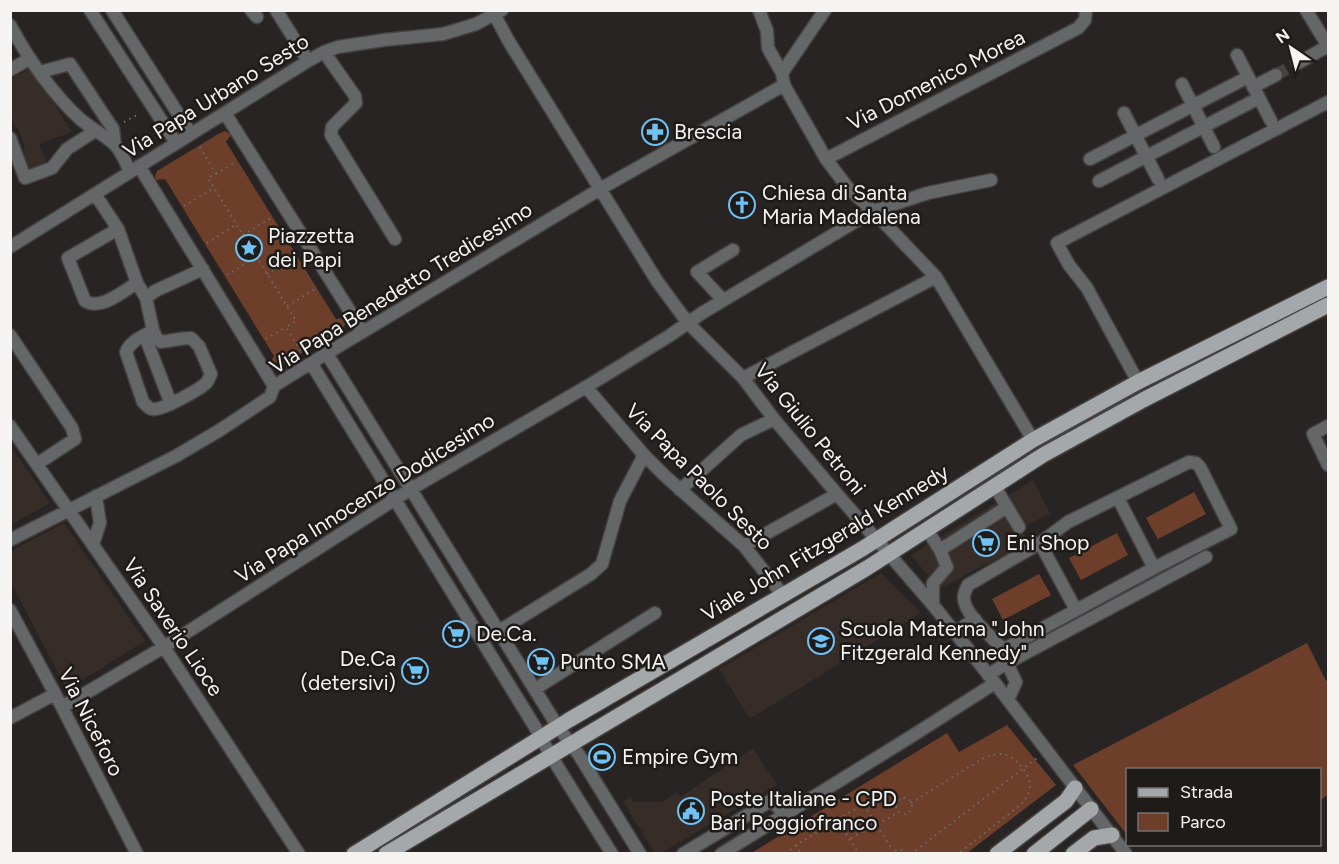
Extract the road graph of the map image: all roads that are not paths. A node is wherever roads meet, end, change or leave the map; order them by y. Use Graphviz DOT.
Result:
graph roads {
  1 [pos="90,10"];
  2 [pos="112,10"];
  3 [pos="276,10"];
  4 [pos="759,10"];
  5 [pos="825,10"];
  6 [pos="1086,10"];
  7 [pos="1306,10"];
  8 [pos="496,12"];
  9 [pos="10,25"];
  10 [pos="1327,40"];
  11 [pos="324,52"];
  12 [pos="1237,55"];
  13 [pos="29,59"];
  14 [pos="308,61"];
  15 [pos="1298,63"];
  16 [pos="10,70"];
  17 [pos="40,72"];
  18 [pos="1276,75"];
  19 [pos="783,79"];
  20 [pos="1182,84"];
  21 [pos="1253,87"];
  22 [pos="1329,102"];
  23 [pos="1193,105"];
  24 [pos="225,113"];
  25 [pos="1124,113"];
  26 [pos="1271,121"];
  27 [pos="1204,127"];
  28 [pos="95,131"];
  29 [pos="191,134"];
  30 [pos="1135,135"];
  31 [pos="10,138"];
  32 [pos="176,143"];
  33 [pos="115,145"];
  34 [pos="1214,147"];
  35 [pos="1146,156"];
  36 [pos="826,159"];
  37 [pos="1090,159"];
  38 [pos="135,169"];
  39 [pos="1158,179"];
  40 [pos="991,180"];
  41 [pos="1099,181"];
  42 [pos="600,189"];
  43 [pos="95,194"];
  44 [pos="873,211"];
  45 [pos="118,230"];
  46 [pos="395,239"];
  47 [pos="10,247"];
  48 [pos="733,250"];
  49 [pos="203,269"];
  50 [pos="936,277"];
  51 [pos="137,282"];
  52 [pos="1329,287"];
  53 [pos="146,298"];
  54 [pos="723,300"];
  55 [pos="1329,305"];
  56 [pos="688,323"];
  57 [pos="363,332"];
  58 [pos="149,333"];
  59 [pos="10,335"];
  60 [pos="327,354"];
  61 [pos="311,363"];
  62 [pos="743,378"];
  63 [pos="1138,382"];
  64 [pos="274,386"];
  65 [pos="586,387"];
  66 [pos="171,404"];
  67 [pos="774,419"];
  68 [pos="10,426"];
  69 [pos="1329,426"];
  70 [pos="1033,440"];
  71 [pos="644,454"];
  72 [pos="37,464"];
  73 [pos="1329,465"];
  74 [pos="994,485"];
  75 [pos="411,489"];
  76 [pos="680,490"];
  77 [pos="837,494"];
  78 [pos="96,496"];
  79 [pos="1118,498"];
  80 [pos="396,499"];
  81 [pos="1007,507"];
  82 [pos="69,509"];
  83 [pos="1019,527"];
  84 [pos="927,530"];
  85 [pos="10,540"];
  86 [pos="876,540"];
  87 [pos="1040,543"];
  88 [pos="93,544"];
  89 [pos="744,546"];
  90 [pos="940,550"];
  91 [pos="890,554"];
  92 [pos="1206,557"];
  93 [pos="1154,568"];
  94 [pos="783,595"];
  95 [pos="933,605"];
  96 [pos="10,610"];
  97 [pos="1076,610"];
  98 [pos="655,613"];
  99 [pos="975,619"];
  100 [pos="499,631"];
  101 [pos="955,632"];
  102 [pos="164,647"];
  103 [pos="1008,647"];
  104 [pos="1008,663"];
  105 [pos="992,679"];
  106 [pos="535,689"];
  107 [pos="55,693"];
  108 [pos="1008,700"];
  109 [pos="62,707"];
  110 [pos="10,718"];
  111 [pos="558,727"];
  112 [pos="541,737"];
  113 [pos="571,744"];
  114 [pos="551,756"];
  115 [pos="1075,788"];
  116 [pos="1091,809"];
  117 [pos="784,815"];
  118 [pos="1112,835"];
  119 [pos="137,854"];
  120 [pos="299,854"];
  121 [pos="354,854"];
  122 [pos="386,854"];
  123 [pos="612,854"];
  124 [pos="640,854"];
  125 [pos="682,854"];
  126 [pos="721,854"];
  127 [pos="997,854"];
  128 [pos="1034,854"];
  129 [pos="1073,854"];
  130 [pos="1126,854"];
  1 -- 32 [label="street"];
  2 -- 29 [label="street"];
  3 -- 14 [label="street"];
  4 -- 19 [label="street"];
  5 -- 19 [label="street"];
  6 -- 36 [label="street, Via Domenico Morea"];
  7 -- 10 [label="street"];
  8 -- 11 [label="street, Via Papa Urbano Sesto"];
  8 -- 42 [label="street, Via Giulio Petroni"];
  9 -- 13 [label="street"];
  10 -- 15 [label="street"];
  11 -- 14 [label="street, Via Papa Urbano Sesto"];
  11 -- 46 [label="street"];
  12 -- 21 [label="street"];
  13 -- 16 [label="street"];
  13 -- 17 [label="street"];
  14 -- 24 [label="street, Via Papa Urbano Sesto"];
  17 -- 28 [label="street"];
  17 -- 33 [label="street"];
  18 -- 21 [label="street"];
  19 -- 36 [label="street"];
  19 -- 42 [label="street, Via Papa Benedetto Tredicesimo"];
  20 -- 23 [label="street"];
  21 -- 23 [label="street"];
  21 -- 26 [label="street"];
  21 -- 27 [label="street"];
  22 -- 63 [label="street"];
  23 -- 27 [label="street"];
  23 -- 30 [label="street"];
  24 -- 29 [label="street, Via Papa Urbano Sesto"];
  24 -- 57 [label="street"];
  25 -- 30 [label="street"];
  27 -- 34 [label="street"];
  27 -- 35 [label="street"];
  28 -- 31 [label="street"];
  28 -- 33 [label="street"];
  29 -- 32 [label="street, Via Papa Urbano Sesto"];
  30 -- 35 [label="street"];
  30 -- 37 [label="street"];
  32 -- 38 [label="street, Via Papa Urbano Sesto"];
  33 -- 38 [label="street"];
  35 -- 39 [label="street"];
  35 -- 41 [label="street"];
  36 -- 44 [label="street"];
  38 -- 43 [label="street, Via Papa Urbano Sesto"];
  38 -- 49 [label="street"];
  40 -- 44 [label="street, Via Papa Innocenzo Dodicesimo"];
  42 -- 56 [label="street, Via Giulio Petroni"];
  42 -- 57 [label="street, Via Papa Benedetto Tredicesimo"];
  43 -- 45 [label="street"];
  43 -- 47 [label="street, Via Papa Urbano Sesto"];
  44 -- 50 [label="street"];
  44 -- 54 [label="street, Via Papa Innocenzo Dodicesimo"];
  45 -- 51 [label="street"];
  45 -- 51 [label="street"];
  48 -- 54 [label="street"];
  49 -- 53 [label="street"];
  49 -- 64 [label="street"];
  50 -- 62 [label="street"];
  50 -- 70 [label="street"];
  51 -- 53 [label="street"];
  52 -- 63 [label="main road, Viale John Fitzgerald Kennedy"];
  53 -- 58 [label="street"];
  54 -- 56 [label="street, Via Papa Innocenzo Dodicesimo"];
  55 -- 74 [label="main road, Viale John Fitzgerald Kennedy"];
  56 -- 62 [label="street, Via Giulio Petroni"];
  56 -- 65 [label="street, Via Papa Innocenzo Dodicesimo"];
  57 -- 60 [label="street, Via Papa Benedetto Tredicesimo"];
  58 -- 66 [label="street"];
  58 -- 66 [label="street"];
  58 -- 66 [label="street"];
  59 -- 72 [label="street"];
  60 -- 61 [label="street, Via Papa Benedetto Tredicesimo"];
  60 -- 75 [label="street"];
  61 -- 64 [label="street, Via Papa Benedetto Tredicesimo"];
  61 -- 80 [label="street"];
  62 -- 67 [label="street, Via Giulio Petroni"];
  63 -- 70 [label="main road, Viale John Fitzgerald Kennedy"];
  64 -- 78 [label="street, Via Papa Benedetto Tredicesimo"];
  65 -- 71 [label="street, Via Papa Paolo Sesto"];
  65 -- 75 [label="street, Via Papa Innocenzo Dodicesimo"];
  67 -- 76 [label="street"];
  67 -- 77 [label="street, Via Giulio Petroni"];
  68 -- 72 [label="street, Via Saverio Lioce"];
  69 -- 73 [label="street"];
  70 -- 86 [label="main road, Viale John Fitzgerald Kennedy"];
  71 -- 76 [label="street, Via Papa Paolo Sesto"];
  71 -- 100 [label="street"];
  72 -- 82 [label="street, Via Saverio Lioce"];
  74 -- 81 [label="street"];
  74 -- 84 [label="main road, Viale John Fitzgerald Kennedy"];
  75 -- 80 [label="street, Via Papa Innocenzo Dodicesimo"];
  75 -- 100 [label="street"];
  76 -- 89 [label="street, Via Papa Paolo Sesto"];
  77 -- 86 [label="street, Via Giulio Petroni"];
  77 -- 89 [label="street"];
  78 -- 82 [label="street, Via Papa Benedetto Tredicesimo"];
  78 -- 88 [label="street"];
  79 -- 87 [label="street"];
  79 -- 93 [label="street"];
  79 -- 93 [label="street"];
  80 -- 102 [label="street, Via Papa Innocenzo Dodicesimo"];
  80 -- 112 [label="street"];
  81 -- 83 [label="street"];
  81 -- 90 [label="street"];
  82 -- 85 [label="street"];
  82 -- 88 [label="street, Via Saverio Lioce"];
  84 -- 90 [label="street"];
  84 -- 91 [label="main road, Viale John Fitzgerald Kennedy"];
  86 -- 91 [label="street, Via Giulio Petroni"];
  86 -- 94 [label="main road, Viale John Fitzgerald Kennedy"];
  87 -- 97 [label="street"];
  87 -- 99 [label="street"];
  88 -- 102 [label="street, Via Saverio Lioce"];
  89 -- 94 [label="street, Via Papa Paolo Sesto"];
  90 -- 95 [label="street"];
  91 -- 95 [label="street, Via Giulio Petroni"];
  91 -- 113 [label="main road, Viale John Fitzgerald Kennedy"];
  92 -- 104 [label="street"];
  93 -- 97 [label="street"];
  94 -- 111 [label="main road, Viale John Fitzgerald Kennedy"];
  95 -- 101 [label="street, Via Giulio Petroni"];
  96 -- 107 [label="street, Via Niceforo"];
  97 -- 103 [label="street"];
  98 -- 106 [label="street"];
  99 -- 101 [label="street"];
  99 -- 103 [label="street"];
  100 -- 106 [label="street"];
  101 -- 105 [label="street, Via Giulio Petroni"];
  102 -- 109 [label="street, Via Papa Innocenzo Dodicesimo"];
  102 -- 120 [label="street, Via Saverio Lioce"];
  103 -- 104 [label="street"];
  104 -- 105 [label="street"];
  104 -- 108 [label="street"];
  105 -- 108 [label="street, Via Giulio Petroni"];
  105 -- 117 [label="street"];
  106 -- 111 [label="street"];
  107 -- 109 [label="street, Via Niceforo"];
  107 -- 110 [label="street"];
  108 -- 115 [label="street, Via Giulio Petroni"];
  109 -- 119 [label="street, Via Niceforo"];
  111 -- 112 [label="main road, Viale John Fitzgerald Kennedy"];
  111 -- 113 [label="street"];
  112 -- 114 [label="street"];
  112 -- 121 [label="main road, Viale John Fitzgerald Kennedy"];
  113 -- 114 [label="main road, Viale John Fitzgerald Kennedy"];
  113 -- 124 [label="street"];
  114 -- 122 [label="main road, Viale John Fitzgerald Kennedy"];
  114 -- 123 [label="street"];
  115 -- 116 [label="street, Via Giulio Petroni"];
  115 -- 127 [label="main road"];
  116 -- 118 [label="street, Via Giulio Petroni"];
  116 -- 128 [label="main road"];
  117 -- 125 [label="street"];
  117 -- 126 [label="street"];
  118 -- 129 [label="main road"];
  118 -- 130 [label="street, Via Giulio Petroni"];
}
